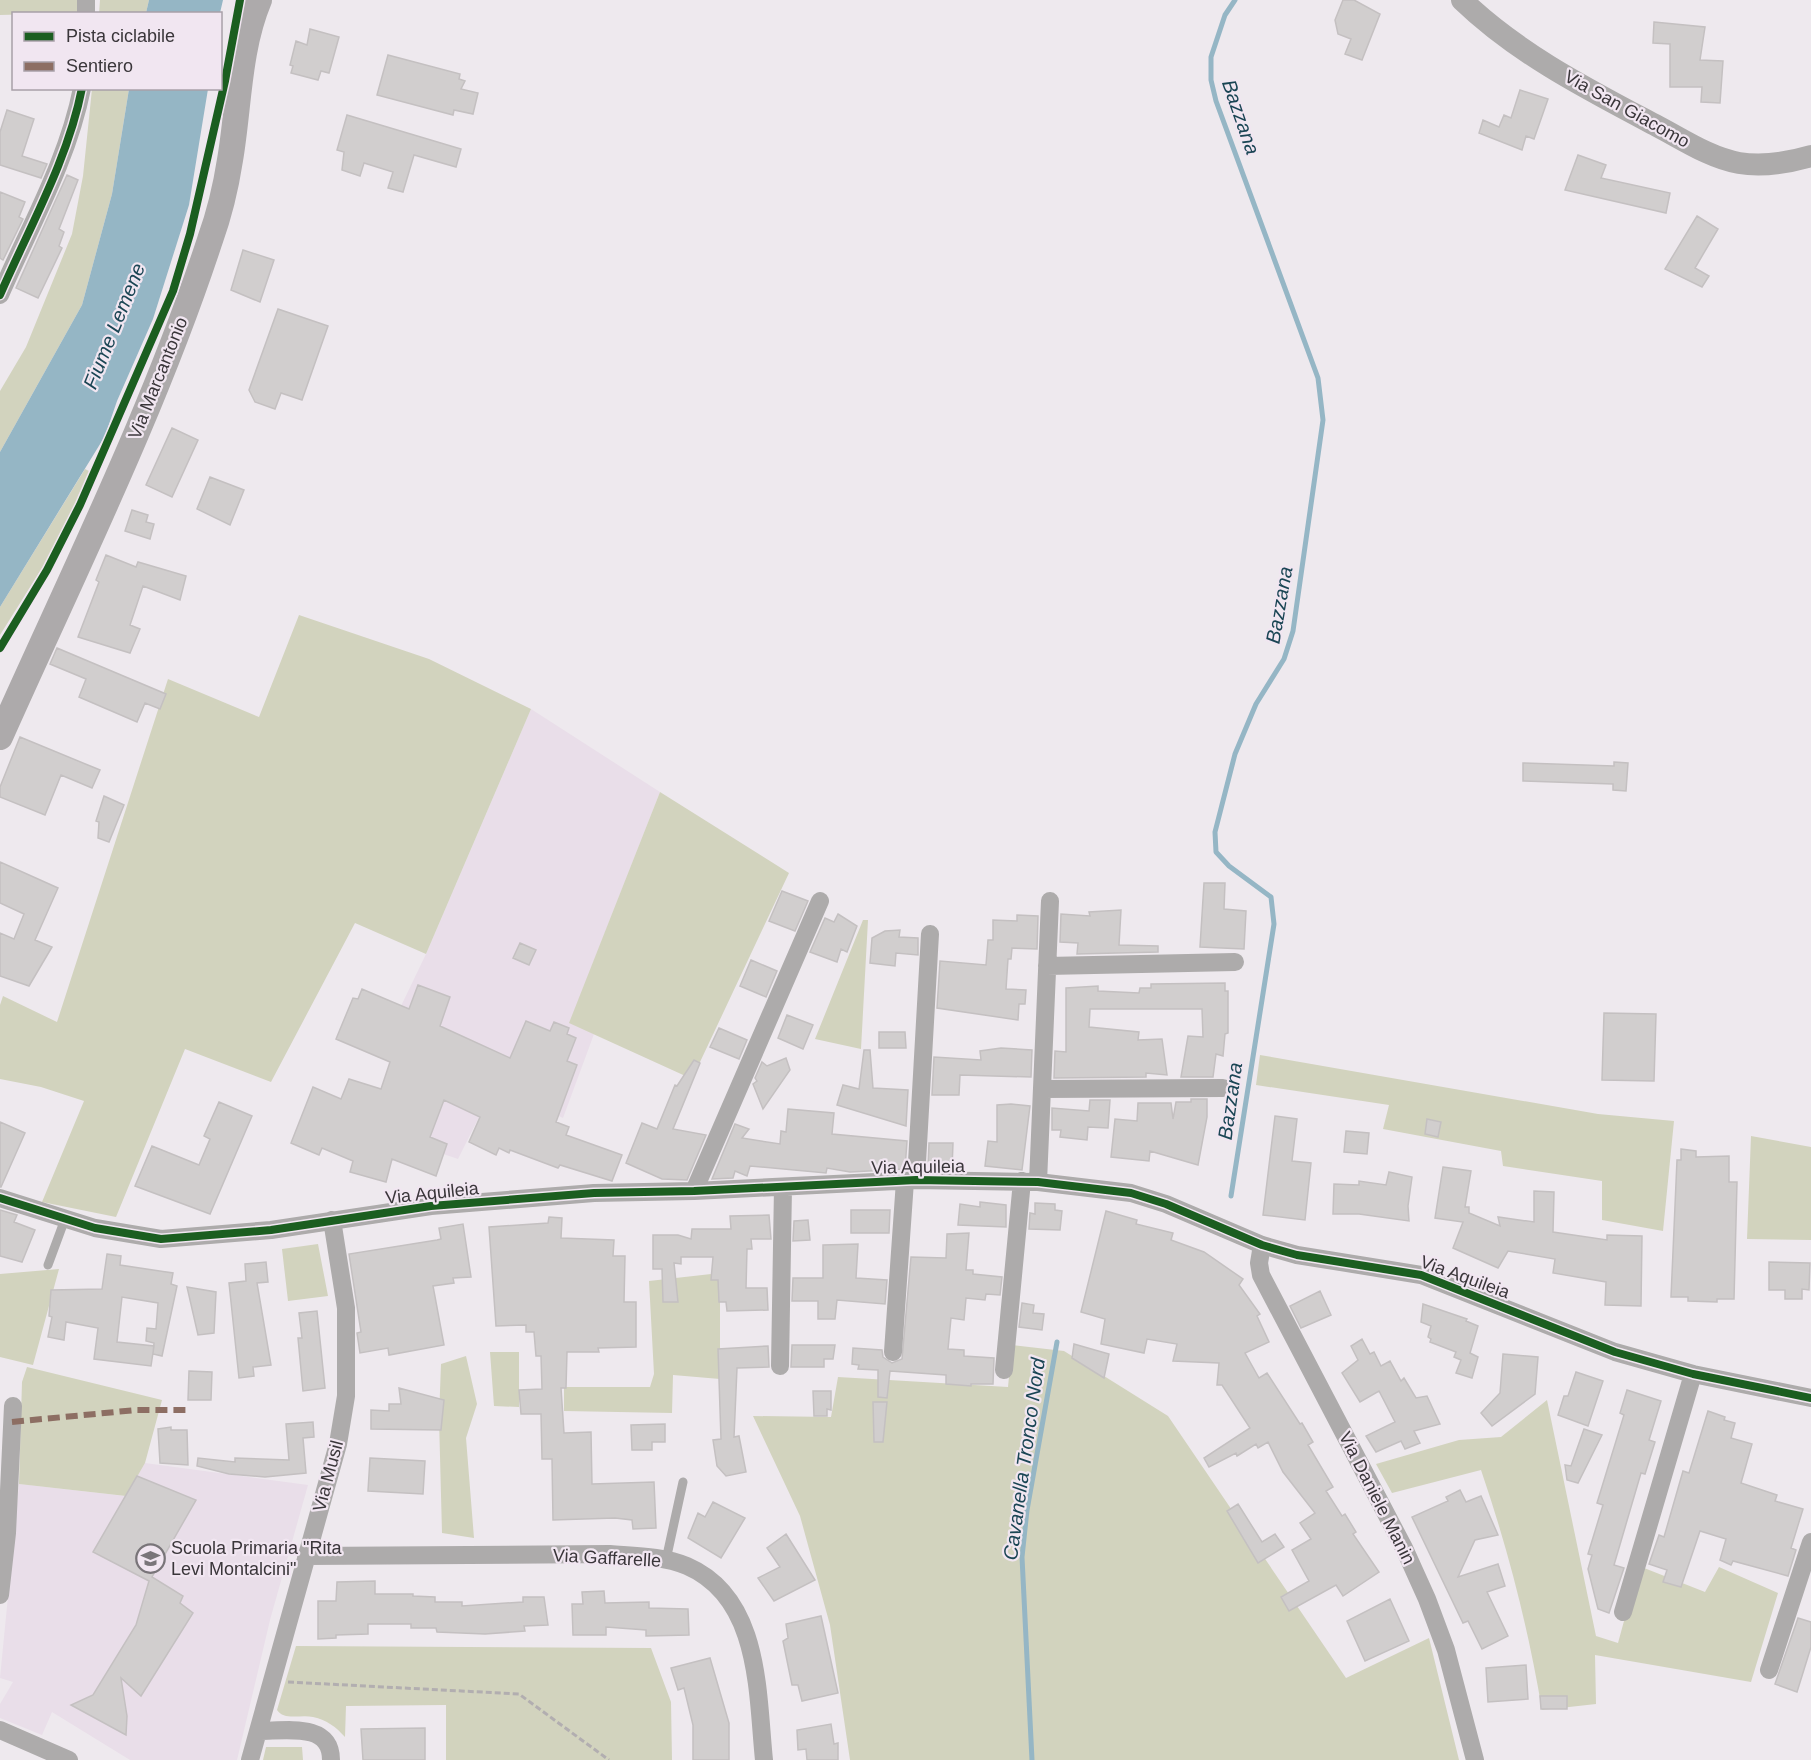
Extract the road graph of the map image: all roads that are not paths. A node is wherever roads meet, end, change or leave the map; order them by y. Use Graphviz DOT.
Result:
graph roads {
  1 [pos="259,0"];
  2 [pos="1462,0"];
  3 [pos="82,90"];
  4 [pos="1811,156"];
  5 [pos="0,295"];
  6 [pos="0,737"];
  7 [pos="820,901"];
  8 [pos="1050,901"];
  9 [pos="930,934"];
  10 [pos="1235,962"];
  11 [pos="1047,966"];
  12 [pos="1223,1088"];
  13 [pos="1042,1089"];
  14 [pos="910,1181"];
  15 [pos="1030,1182"];
  16 [pos="783,1187"];
  17 [pos="694,1191"];
  18 [pos="0,1198"];
  19 [pos="65,1218"];
  20 [pos="332,1220"];
  21 [pos="1262,1245"];
  22 [pos="48,1265"];
  23 [pos="893,1352"];
  24 [pos="780,1366"];
  25 [pos="1004,1370"];
  26 [pos="1693,1374"];
  27 [pos="1811,1398"];
  28 [pos="14,1406"];
  29 [pos="683,1482"];
  30 [pos="1811,1542"];
  31 [pos="306,1556"];
  32 [pos="666,1560"];
  33 [pos="0,1595"];
  34 [pos="1623,1612"];
  35 [pos="1769,1670"];
  36 [pos="0,1730"];
  37 [pos="259,1731"];
  38 [pos="69,1760"];
  39 [pos="250,1760"];
  40 [pos="331,1760"];
  41 [pos="764,1760"];
  42 [pos="1475,1760"];
  1 -- 6 [label="main road, Via Marcantonio"];
  2 -- 4 [label="street, Via San Giacomo"];
  3 -- 5 [label="street"];
  7 -- 17 [label="street"];
  8 -- 11 [label="street"];
  9 -- 14 [label="street"];
  10 -- 11 [label="street"];
  11 -- 13 [label="street"];
  12 -- 13 [label="street"];
  13 -- 15 [label="street"];
  14 -- 15 [label="street, Via Aquileia"];
  14 -- 16 [label="street, Via Aquileia"];
  14 -- 23 [label="street"];
  15 -- 21 [label="street, Via Aquileia"];
  15 -- 25 [label="street"];
  16 -- 17 [label="street, Via Aquileia"];
  16 -- 24 [label="street"];
  17 -- 20 [label="street, Via Aquileia"];
  18 -- 19 [label="street, Via Aquileia"];
  19 -- 20 [label="street, Via Aquileia"];
  19 -- 22 [label="lane"];
  20 -- 31 [label="street, Via Musil"];
  21 -- 26 [label="street, Via Aquileia"];
  21 -- 42 [label="street, Via Daniele Manin"];
  26 -- 27 [label="street, Via Aquileia"];
  26 -- 34 [label="street"];
  28 -- 33 [label="street"];
  29 -- 32 [label="lane"];
  30 -- 35 [label="street"];
  31 -- 32 [label="street, Via Gaffarelle"];
  31 -- 37 [label="street, Via Musil"];
  32 -- 41 [label="street, Via Gaffarelle"];
  36 -- 38 [label="street"];
  37 -- 39 [label="street, Via Musil"];
  37 -- 40 [label="street"];
}
